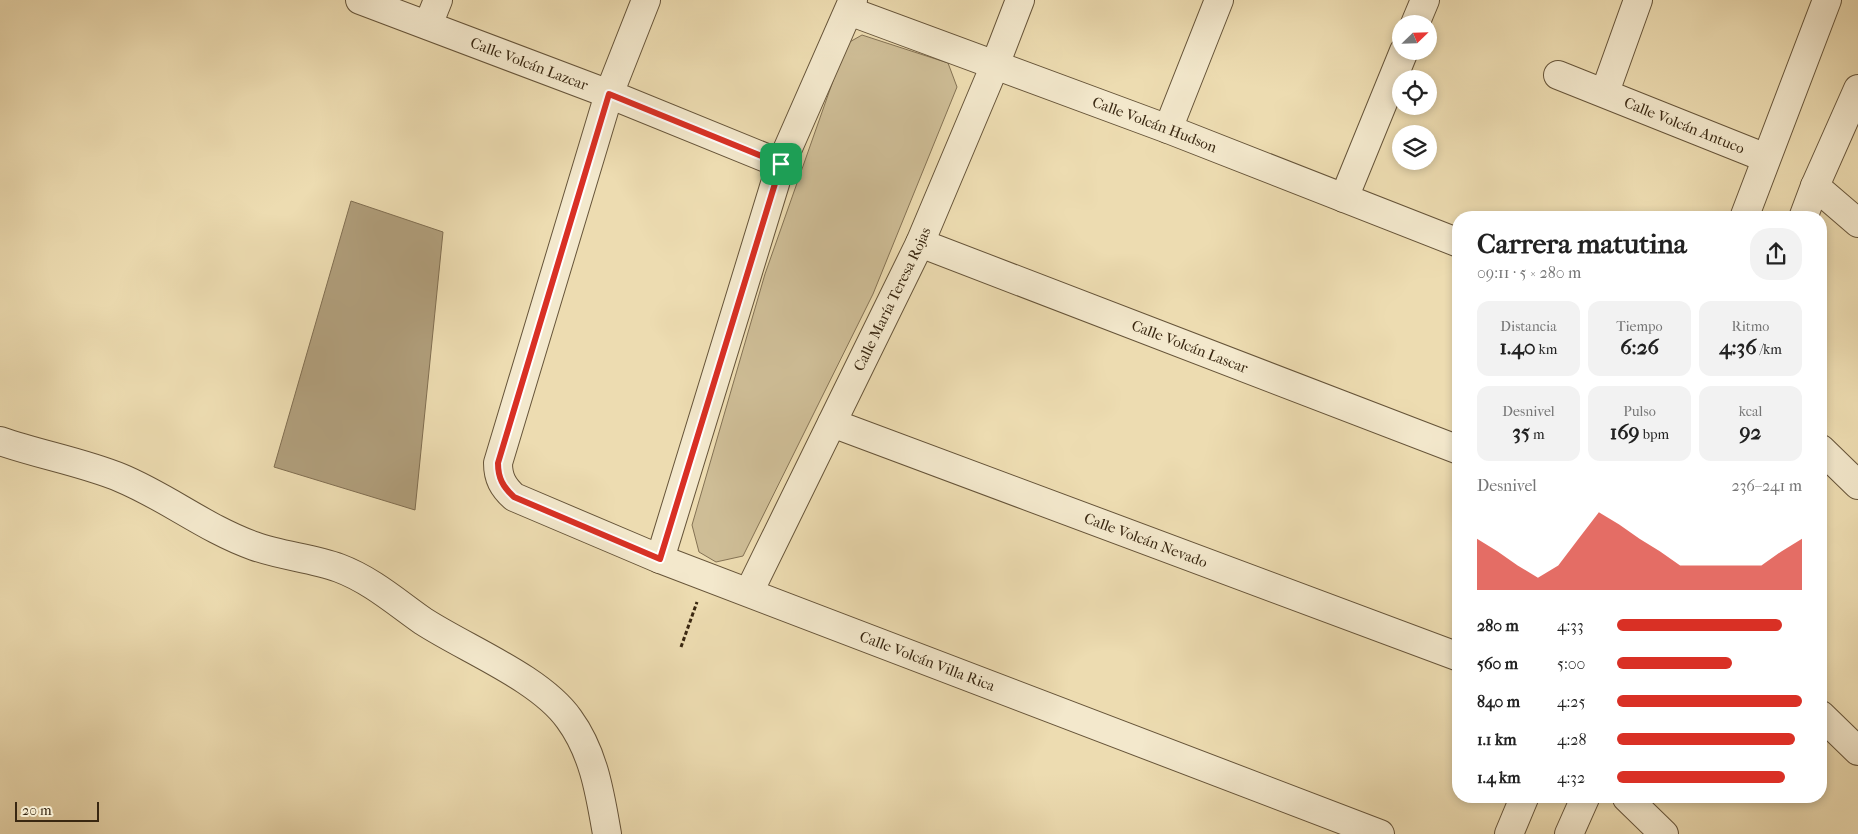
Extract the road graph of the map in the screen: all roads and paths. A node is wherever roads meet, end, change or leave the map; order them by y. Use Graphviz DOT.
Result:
graph roads {
  1 [pos="360,0"];
  2 [pos="438,0"];
  3 [pos="646,0"];
  4 [pos="1020,0"];
  5 [pos="1219,0"];
  6 [pos="1425,0"];
  7 [pos="1638,0"];
  8 [pos="1828,0"];
  9 [pos="851,5"];
  10 [pos="1419,15"];
  11 [pos="428,26"];
  12 [pos="1400,60"];
  13 [pos="995,65"];
  14 [pos="1558,75"];
  15 [pos="1858,89"];
  16 [pos="1605,92"];
  17 [pos="609,94"];
  18 [pos="1168,129"];
  19 [pos="1766,158"];
  20 [pos="781,164"];
  21 [pos="1815,186"];
  22 [pos="1344,198"];
  23 [pos="1747,211"];
  24 [pos="1806,211"];
  25 [pos="1858,223"];
  26 [pos="1452,240"];
  27 [pos="920,243"];
  28 [pos="832,423"];
  29 [pos="0,441"];
  30 [pos="1452,447"];
  31 [pos="1827,455"];
  32 [pos="1858,485"];
  33 [pos="660,559"];
  34 [pos="707,576"];
  35 [pos="749,592"];
  36 [pos="680,647"];
  37 [pos="1452,655"];
  38 [pos="1827,721"];
  39 [pos="1858,751"];
  40 [pos="1522,803"];
  41 [pos="1583,803"];
  42 [pos="1632,803"];
  43 [pos="607,834"];
  44 [pos="1380,834"];
  45 [pos="1509,834"];
  46 [pos="1569,834"];
  47 [pos="1664,834"];
  1 -- 11 [label="street, Calle Volcán Lazcar"];
  2 -- 11 [label="street"];
  3 -- 17 [label="street"];
  4 -- 13 [label="street, Calle María Teresa Rojas"];
  5 -- 18 [label="street"];
  6 -- 10 [label="street"];
  7 -- 16 [label="street"];
  8 -- 19 [label="street"];
  9 -- 13 [label="street, Calle Volcán Hudson"];
  9 -- 20 [label="street"];
  11 -- 17 [label="street, Calle Volcán Lazcar"];
  12 -- 22 [label="street"];
  13 -- 18 [label="street, Calle Volcán Hudson"];
  13 -- 27 [label="street, Calle María Teresa Rojas"];
  14 -- 16 [label="street, Calle Volcán Antuco"];
  15 -- 21 [label="street"];
  16 -- 19 [label="street, Calle Volcán Antuco"];
  17 -- 20 [label="street, Calle Volcán Lazcar"];
  17 -- 33 [label="street, Calle Volcán Villa Rica"];
  18 -- 22 [label="street, Calle Volcán Hudson"];
  19 -- 23 [label="street"];
  20 -- 33 [label="street"];
  21 -- 24 [label="street"];
  21 -- 25 [label="street"];
  22 -- 26 [label="street, Calle Volcán Hudson"];
  27 -- 28 [label="street, Calle María Teresa Rojas"];
  27 -- 30 [label="street, Calle Volcán Lascar"];
  28 -- 35 [label="street, Calle María Teresa Rojas"];
  28 -- 37 [label="street, Calle Volcán Nevado"];
  29 -- 43 [label="street"];
  31 -- 32 [label="street"];
  33 -- 34 [label="street, Calle Volcán Villa Rica"];
  34 -- 35 [label="street, Calle Volcán Villa Rica"];
  34 -- 36 [label="path"];
  35 -- 44 [label="street, Calle Volcán Villa Rica"];
  38 -- 39 [label="street"];
  40 -- 45 [label="street"];
  41 -- 46 [label="street"];
  42 -- 47 [label="street"];
}
